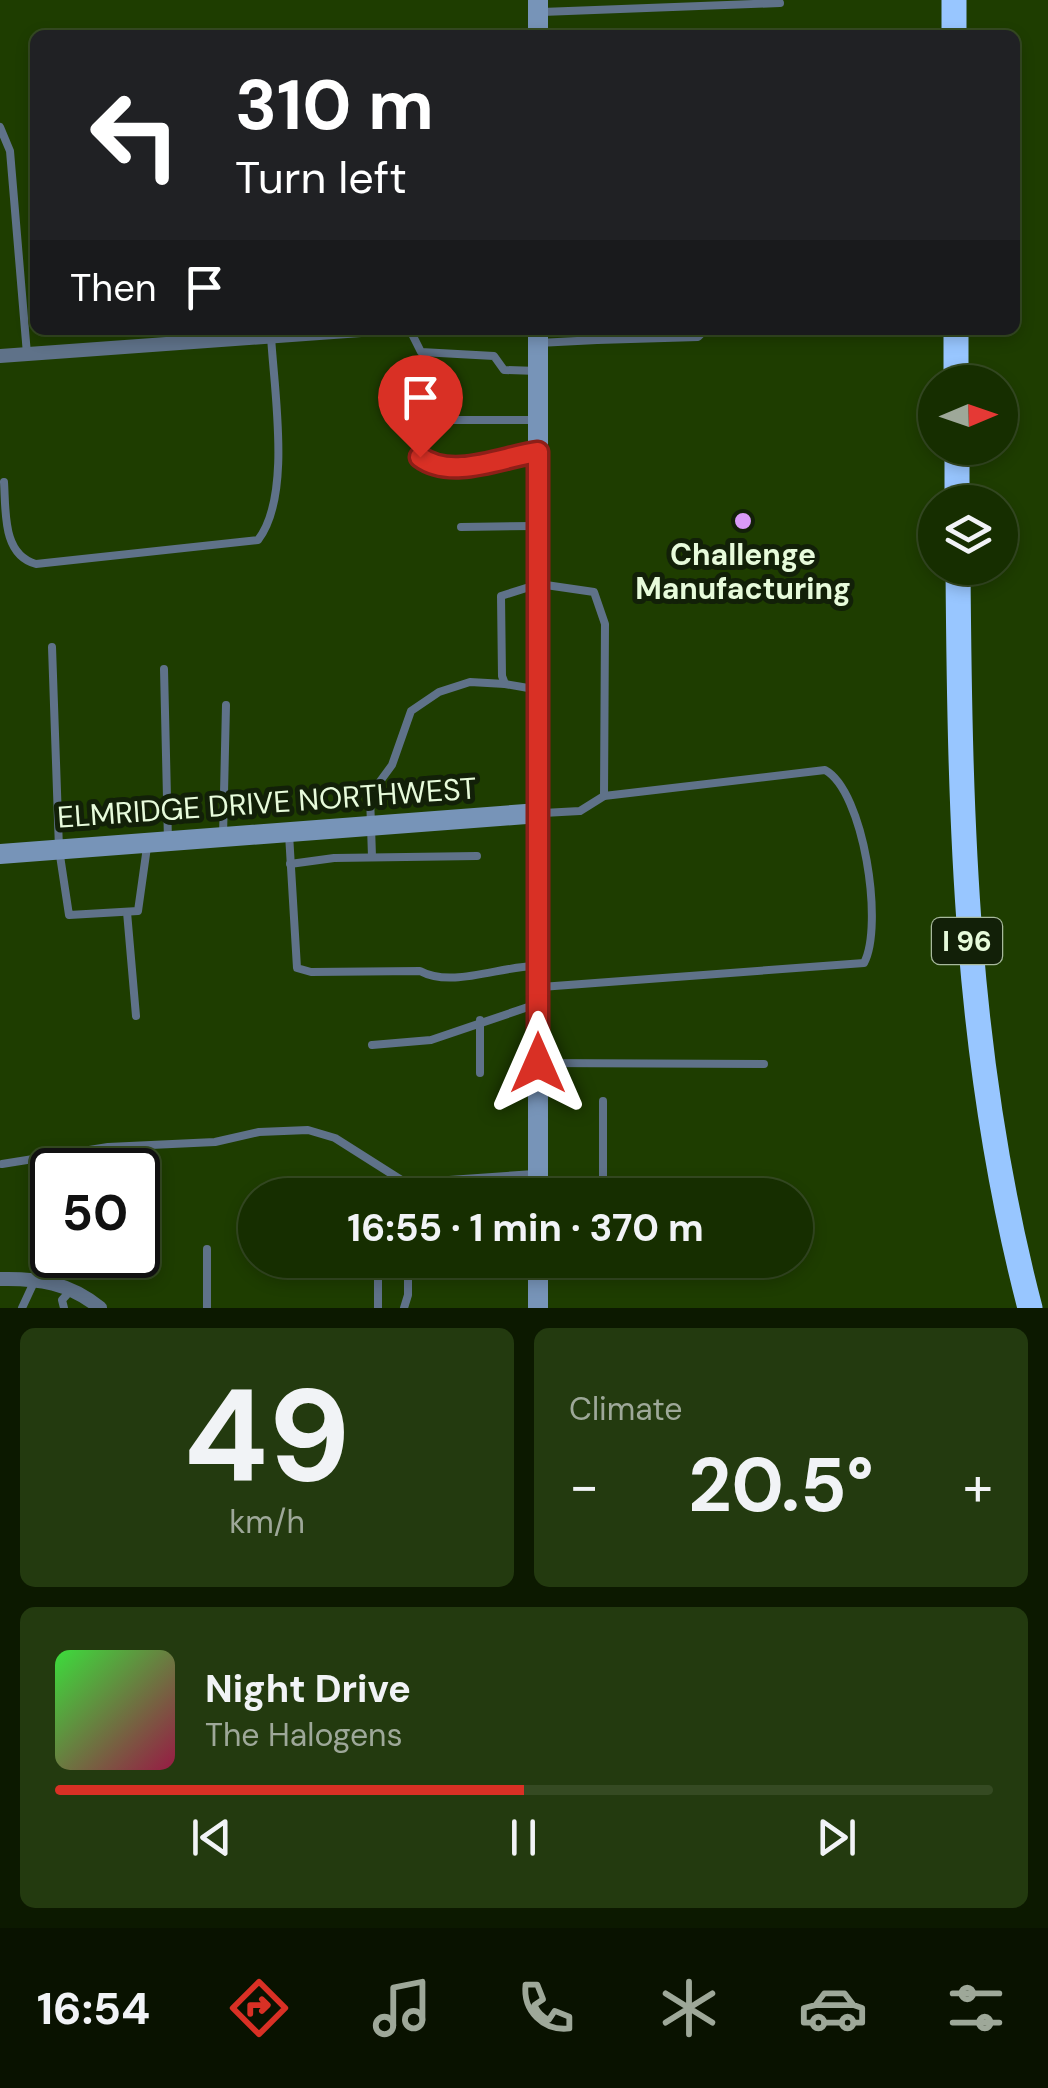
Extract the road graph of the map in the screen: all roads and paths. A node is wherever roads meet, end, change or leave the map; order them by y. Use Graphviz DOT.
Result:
graph roads {
  1 [pos="954,0"];
  2 [pos="780,3"];
  3 [pos="538,6"];
  4 [pos="954,30"];
  5 [pos="0,127"];
  6 [pos="30,274"];
  7 [pos="20,275"];
  8 [pos="286,335"];
  9 [pos="412,335"];
  10 [pos="597,335"];
  11 [pos="700,335"];
  12 [pos="956,335"];
  13 [pos="271,336"];
  14 [pos="538,336"];
  15 [pos="26,354"];
  16 [pos="0,356"];
  17 [pos="956,365"];
  18 [pos="538,371"];
  19 [pos="538,420"];
  20 [pos="538,452"];
  21 [pos="4,482"];
  22 [pos="538,526"];
  23 [pos="461,527"];
  24 [pos="538,584"];
  25 [pos="958,585"];
  26 [pos="52,647"];
  27 [pos="164,669"];
  28 [pos="505,684"];
  29 [pos="538,690"];
  30 [pos="226,704"];
  31 [pos="604,796"];
  32 [pos="539,813"];
  33 [pos="372,826"];
  34 [pos="289,832"];
  35 [pos="223,837"];
  36 [pos="157,842"];
  37 [pos="59,850"];
  38 [pos="0,854"];
  39 [pos="477,856"];
  40 [pos="372,857"];
  41 [pos="290,864"];
  42 [pos="127,912"];
  43 [pos="538,986"];
  44 [pos="136,1016"];
  45 [pos="480,1020"];
  46 [pos="372,1046"];
  47 [pos="538,1063"];
  48 [pos="764,1064"];
  49 [pos="480,1073"];
  50 [pos="603,1101"];
  51 [pos="2,1164"];
  52 [pos="395,1178"];
  53 [pos="538,1178"];
  54 [pos="603,1178"];
  55 [pos="207,1249"];
  56 [pos="378,1278"];
  57 [pos="408,1278"];
  58 [pos="538,1278"];
  59 [pos="0,1279"];
  60 [pos="35,1280"];
  61 [pos="71,1290"];
  62 [pos="22,1308"];
  63 [pos="64,1308"];
  64 [pos="100,1308"];
  65 [pos="207,1308"];
  66 [pos="378,1308"];
  67 [pos="404,1308"];
  68 [pos="538,1308"];
  69 [pos="1030,1308"];
  1 -- 4 [label="highway"];
  2 -- 3 [label="lane"];
  5 -- 7 [label="lane"];
  6 -- 7 [label="lane"];
  7 -- 15 [label="lane"];
  8 -- 13 [label="street"];
  9 -- 18 [label="lane"];
  10 -- 11 [label="lane"];
  10 -- 14 [label="lane"];
  12 -- 17 [label="highway"];
  13 -- 15 [label="street"];
  13 -- 21 [label="lane"];
  14 -- 18 [label="main road"];
  15 -- 16 [label="street"];
  18 -- 19 [label="main road"];
  19 -- 20 [label="main road"];
  19 -- 20 [label="lane"];
  20 -- 22 [label="main road"];
  22 -- 23 [label="lane"];
  22 -- 24 [label="main road"];
  24 -- 28 [label="lane"];
  24 -- 29 [label="main road"];
  24 -- 31 [label="lane"];
  25 -- 69 [label="highway, I 96"];
  26 -- 37 [label="lane"];
  27 -- 36 [label="lane"];
  28 -- 29 [label="lane"];
  28 -- 33 [label="lane"];
  29 -- 32 [label="main road"];
  30 -- 35 [label="lane"];
  31 -- 32 [label="lane"];
  31 -- 43 [label="lane"];
  32 -- 33 [label="main road, ELMRIDGE DRIVE NORTHWEST"];
  32 -- 43 [label="main road"];
  33 -- 34 [label="main road, ELMRIDGE DRIVE NORTHWEST"];
  33 -- 40 [label="lane"];
  34 -- 35 [label="main road, ELMRIDGE DRIVE NORTHWEST"];
  34 -- 41 [label="lane"];
  35 -- 36 [label="main road, ELMRIDGE DRIVE NORTHWEST"];
  36 -- 37 [label="main road, ELMRIDGE DRIVE NORTHWEST"];
  36 -- 42 [label="lane"];
  37 -- 38 [label="main road, ELMRIDGE DRIVE NORTHWEST"];
  37 -- 42 [label="lane"];
  39 -- 40 [label="lane"];
  40 -- 41 [label="lane"];
  41 -- 43 [label="lane"];
  42 -- 44 [label="lane"];
  43 -- 45 [label="lane"];
  43 -- 47 [label="main road"];
  45 -- 46 [label="lane"];
  45 -- 49 [label="lane"];
  47 -- 48 [label="lane"];
  47 -- 53 [label="main road"];
  50 -- 54 [label="lane"];
  51 -- 52 [label="lane"];
  55 -- 65 [label="lane"];
  56 -- 66 [label="lane"];
  57 -- 67 [label="lane"];
  58 -- 68 [label="main road"];
  59 -- 60 [label="street"];
  60 -- 61 [label="street"];
  60 -- 62 [label="lane"];
  61 -- 63 [label="lane"];
  61 -- 64 [label="street"];
}
